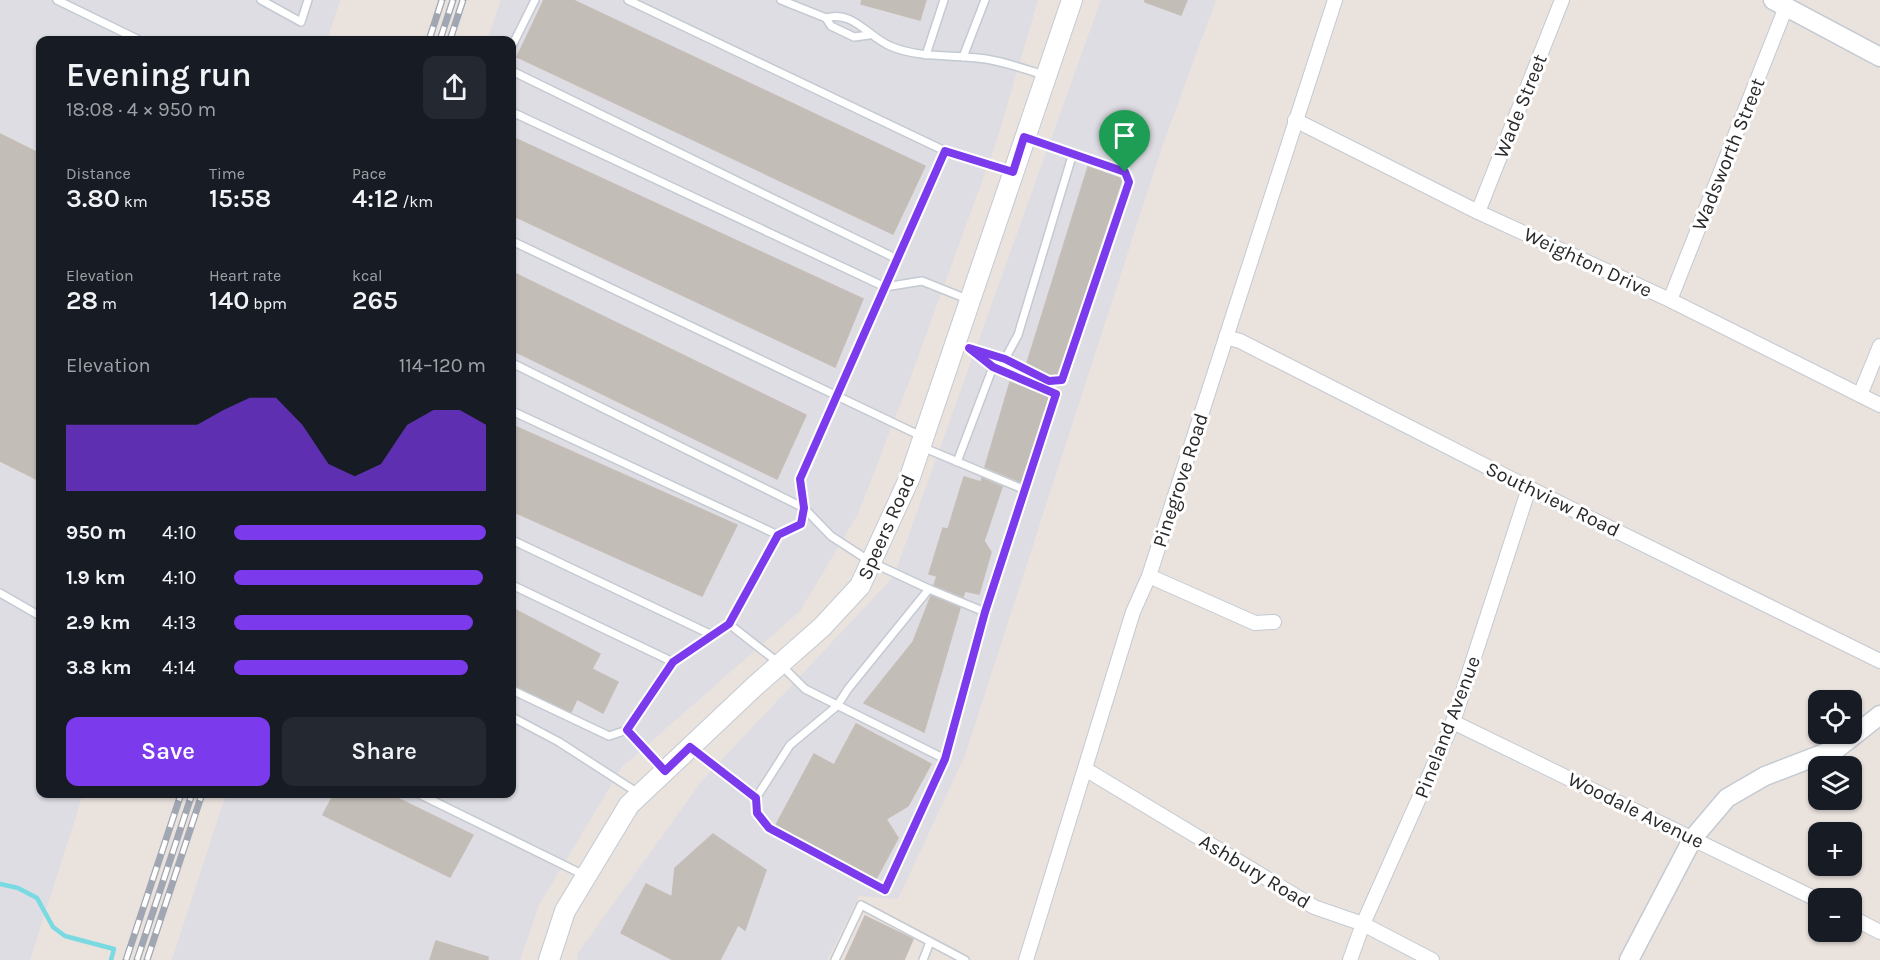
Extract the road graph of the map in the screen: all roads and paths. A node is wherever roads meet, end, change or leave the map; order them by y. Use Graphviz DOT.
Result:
graph roads {
  1 [pos="57,0"];
  2 [pos="261,0"];
  3 [pos="308,0"];
  4 [pos="535,0"];
  5 [pos="628,0"];
  6 [pos="781,0"];
  7 [pos="944,0"];
  8 [pos="985,0"];
  9 [pos="1072,0"];
  10 [pos="1335,0"];
  11 [pos="1562,0"];
  12 [pos="1780,4"];
  13 [pos="826,18"];
  14 [pos="869,35"];
  15 [pos="131,36"];
  16 [pos="516,38"];
  17 [pos="926,55"];
  18 [pos="963,57"];
  19 [pos="1880,57"];
  20 [pos="516,73"];
  21 [pos="1046,75"];
  22 [pos="516,114"];
  23 [pos="1295,120"];
  24 [pos="1024,137"];
  25 [pos="945,151"];
  26 [pos="1073,153"];
  27 [pos="1013,172"];
  28 [pos="1478,212"];
  29 [pos="516,243"];
  30 [pos="897,259"];
  31 [pos="885,287"];
  32 [pos="970,300"];
  33 [pos="1670,300"];
  34 [pos="1226,337"];
  35 [pos="962,346"];
  36 [pos="1880,346"];
  37 [pos="1005,359"];
  38 [pos="516,365"];
  39 [pos="993,367"];
  40 [pos="1860,395"];
  41 [pos="837,396"];
  42 [pos="1880,405"];
  43 [pos="516,413"];
  44 [pos="922,442"];
  45 [pos="957,462"];
  46 [pos="1529,488"];
  47 [pos="1024,490"];
  48 [pos="804,508"];
  49 [pos="778,535"];
  50 [pos="516,542"];
  51 [pos="871,562"];
  52 [pos="1149,576"];
  53 [pos="516,587"];
  54 [pos="929,589"];
  55 [pos="0,593"];
  56 [pos="985,612"];
  57 [pos="36,614"];
  58 [pos="1274,622"];
  59 [pos="729,624"];
  60 [pos="712,635"];
  61 [pos="1880,661"];
  62 [pos="673,662"];
  63 [pos="780,664"];
  64 [pos="516,692"];
  65 [pos="837,706"];
  66 [pos="1880,715"];
  67 [pos="516,719"];
  68 [pos="1453,722"];
  69 [pos="627,730"];
  70 [pos="690,747"];
  71 [pos="945,759"];
  72 [pos="1085,769"];
  73 [pos="665,771"];
  74 [pos="640,794"];
  75 [pos="427,798"];
  76 [pos="756,798"];
  77 [pos="1694,838"];
  78 [pos="586,877"];
  79 [pos="1808,895"];
  80 [pos="1862,923"];
  81 [pos="1363,924"];
  82 [pos="1880,932"];
  83 [pos="930,942"];
  84 [pos="552,957"];
  85 [pos="835,960"];
  86 [pos="922,960"];
  87 [pos="964,960"];
  88 [pos="1026,960"];
  89 [pos="1350,960"];
  90 [pos="1432,960"];
  91 [pos="1629,960"];
  1 -- 15 [label="lane"];
  2 -- 3 [label="lane"];
  4 -- 16 [label="lane"];
  5 -- 25 [label="lane"];
  6 -- 13 [label="lane"];
  7 -- 17 [label="lane"];
  8 -- 18 [label="lane"];
  9 -- 21 [label="main road, Speers Road"];
  10 -- 23 [label="street, Pinegrove Road"];
  11 -- 28 [label="street, Wade Street"];
  12 -- 19 [label="street"];
  12 -- 33 [label="street, Wadsworth Street"];
  13 -- 14 [label="lane"];
  13 -- 14 [label="lane"];
  14 -- 17 [label="lane"];
  17 -- 18 [label="lane"];
  18 -- 21 [label="lane"];
  20 -- 30 [label="lane"];
  21 -- 24 [label="main road, Speers Road"];
  22 -- 31 [label="lane"];
  23 -- 28 [label="street, Weighton Drive"];
  23 -- 34 [label="street, Pinegrove Road"];
  24 -- 26 [label="lane"];
  24 -- 27 [label="main road, Speers Road"];
  25 -- 27 [label="lane"];
  25 -- 30 [label="lane"];
  26 -- 37 [label="lane"];
  26 -- 37 [label="lane"];
  27 -- 32 [label="main road, Speers Road"];
  28 -- 33 [label="street, Weighton Drive"];
  29 -- 41 [label="lane"];
  30 -- 31 [label="lane"];
  31 -- 32 [label="lane"];
  31 -- 41 [label="lane"];
  32 -- 35 [label="main road, Speers Road"];
  33 -- 40 [label="street, Weighton Drive"];
  34 -- 46 [label="street, Southview Road"];
  34 -- 52 [label="street, Pinegrove Road"];
  35 -- 37 [label="lane"];
  35 -- 39 [label="lane"];
  35 -- 44 [label="main road, Speers Road"];
  36 -- 40 [label="street"];
  38 -- 48 [label="lane"];
  39 -- 45 [label="lane"];
  39 -- 47 [label="lane"];
  40 -- 42 [label="street, Weighton Drive"];
  41 -- 44 [label="lane"];
  41 -- 48 [label="lane"];
  43 -- 49 [label="lane"];
  44 -- 45 [label="lane"];
  44 -- 51 [label="main road, Speers Road"];
  45 -- 47 [label="lane"];
  46 -- 61 [label="street, Southview Road"];
  46 -- 68 [label="street, Pineland Avenue"];
  47 -- 56 [label="lane"];
  48 -- 49 [label="lane"];
  48 -- 51 [label="lane"];
  49 -- 59 [label="lane"];
  50 -- 60 [label="lane"];
  51 -- 54 [label="lane"];
  51 -- 63 [label="main road, Speers Road"];
  52 -- 58 [label="street"];
  52 -- 72 [label="street, Pinegrove Road"];
  53 -- 62 [label="lane"];
  54 -- 56 [label="lane"];
  54 -- 65 [label="lane"];
  55 -- 57 [label="lane"];
  56 -- 71 [label="lane"];
  59 -- 60 [label="lane"];
  59 -- 63 [label="lane"];
  60 -- 62 [label="lane"];
  62 -- 69 [label="lane"];
  63 -- 65 [label="lane"];
  63 -- 70 [label="main road, Speers Road"];
  64 -- 69 [label="lane"];
  65 -- 71 [label="lane"];
  65 -- 76 [label="lane"];
  66 -- 77 [label="street"];
  67 -- 74 [label="lane"];
  68 -- 77 [label="street, Woodale Avenue"];
  68 -- 81 [label="street, Pineland Avenue"];
  69 -- 73 [label="lane"];
  70 -- 73 [label="main road, Speers Road"];
  70 -- 76 [label="lane"];
  71 -- 76 [label="lane"];
  72 -- 81 [label="street, Ashbury Road"];
  72 -- 88 [label="street, Pinegrove Road"];
  73 -- 74 [label="main road, Speers Road"];
  74 -- 78 [label="main road, Speers Road"];
  75 -- 78 [label="lane"];
  77 -- 79 [label="street, Woodale Avenue"];
  77 -- 91 [label="street"];
  78 -- 84 [label="main road, Speers Road"];
  80 -- 82 [label="street"];
  81 -- 89 [label="street, Pineland Avenue"];
  81 -- 90 [label="street, Ashbury Road"];
  83 -- 85 [label="lane"];
  83 -- 86 [label="lane"];
  83 -- 87 [label="lane"];
}
